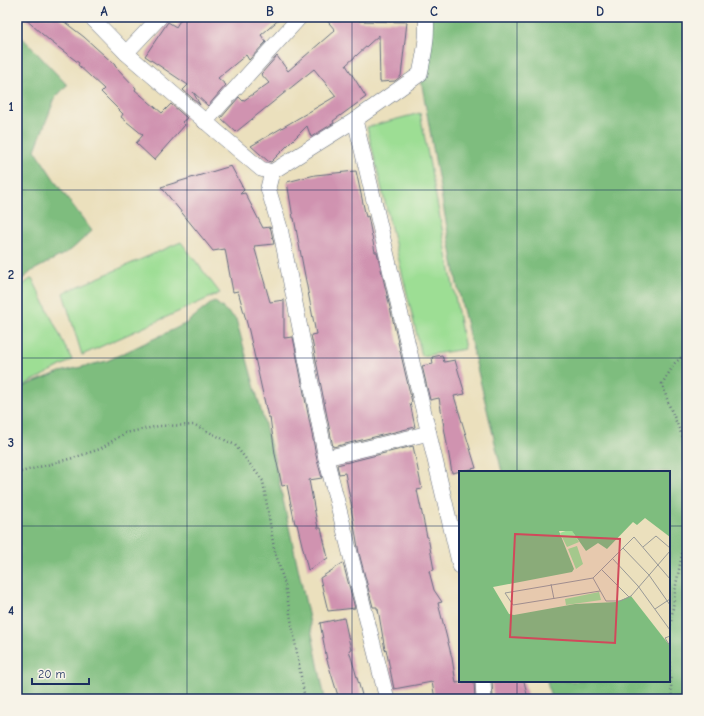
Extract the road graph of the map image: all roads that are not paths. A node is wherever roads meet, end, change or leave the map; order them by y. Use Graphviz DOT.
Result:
graph roads {
  1 [pos="91,17"];
  2 [pos="160,17"];
  3 [pos="300,17"];
  4 [pos="426,17"];
  5 [pos="126,53"];
  6 [pos="355,120"];
  7 [pos="205,122"];
  8 [pos="272,172"];
  9 [pos="429,433"];
  10 [pos="326,458"];
  11 [pos="459,562"];
  12 [pos="483,682"];
  13 [pos="387,699"];
  14 [pos="484,699"];
  1 -- 5 [label="street"];
  2 -- 5 [label="street"];
  3 -- 7 [label="street"];
  4 -- 6 [label="street"];
  5 -- 7 [label="street"];
  6 -- 8 [label="street"];
  6 -- 9 [label="street"];
  7 -- 8 [label="street"];
  8 -- 10 [label="street"];
  9 -- 10 [label="street"];
  9 -- 11 [label="street"];
  10 -- 13 [label="street"];
  12 -- 14 [label="street"];
}
